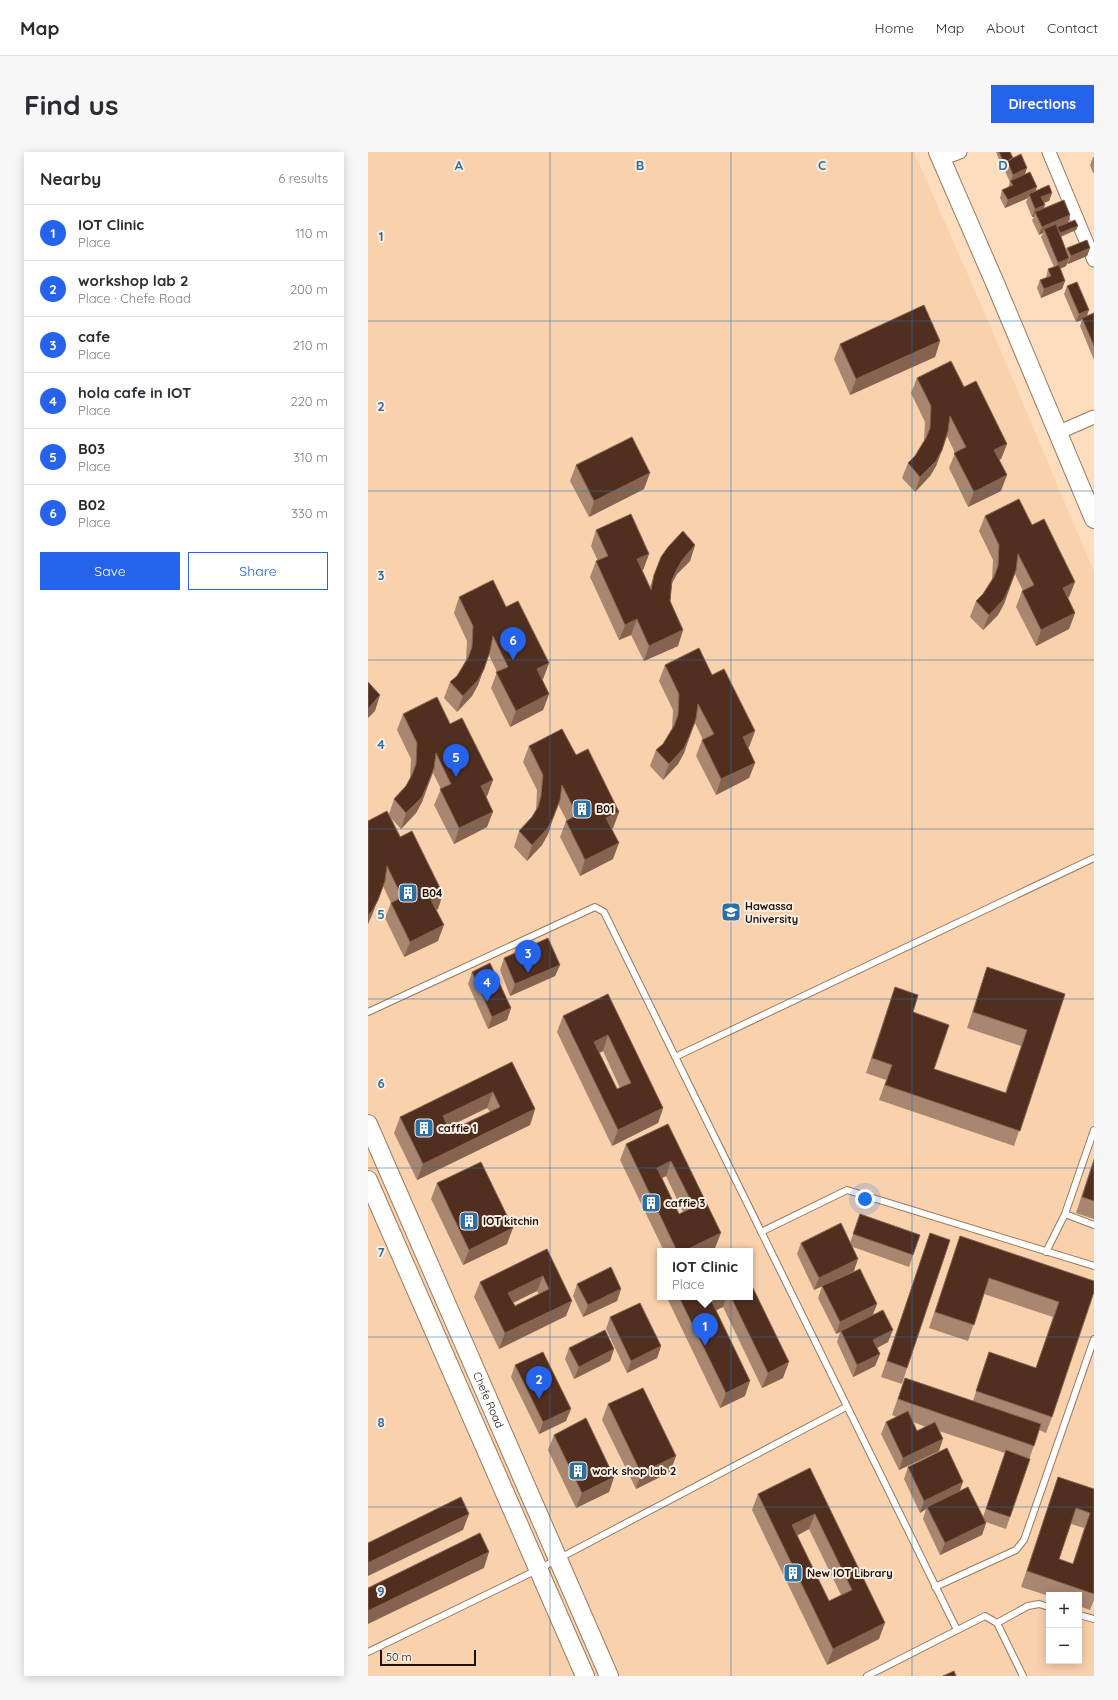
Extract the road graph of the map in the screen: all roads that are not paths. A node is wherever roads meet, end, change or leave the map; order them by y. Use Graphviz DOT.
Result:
graph roads {
  1 [pos="960,152"];
  2 [pos="1049,152"];
  3 [pos="939,156"];
  4 [pos="1094,260"];
  5 [pos="1094,417"];
  6 [pos="1057,433"];
  7 [pos="1094,519"];
  8 [pos="1094,858"];
  9 [pos="368,1012"];
  10 [pos="675,1057"];
  11 [pos="368,1124"];
  12 [pos="1094,1130"];
  13 [pos="368,1180"];
  14 [pos="1065,1214"];
  15 [pos="1094,1225"];
  16 [pos="761,1232"];
  17 [pos="1046,1252"];
  18 [pos="1094,1266"];
  19 [pos="1094,1338"];
  20 [pos="846,1407"];
  21 [pos="558,1559"];
  22 [pos="539,1570"];
  23 [pos="935,1587"];
  24 [pos="1046,1606"];
  25 [pos="1082,1616"];
  26 [pos="1094,1619"];
  27 [pos="997,1623"];
  28 [pos="957,1630"];
  29 [pos="368,1652"];
  30 [pos="585,1676"];
  31 [pos="609,1676"];
  32 [pos="866,1676"];
  33 [pos="1023,1676"];
  1 -- 3 [label="street"];
  2 -- 4 [label="street"];
  3 -- 6 [label="street"];
  5 -- 6 [label="street"];
  6 -- 7 [label="street"];
  8 -- 10 [label="lane"];
  9 -- 10 [label="lane"];
  10 -- 16 [label="lane"];
  11 -- 21 [label="street, Chefe Road"];
  12 -- 14 [label="lane"];
  13 -- 22 [label="street, Chefe Road"];
  14 -- 15 [label="lane"];
  14 -- 17 [label="lane"];
  16 -- 17 [label="lane"];
  16 -- 20 [label="lane"];
  17 -- 18 [label="lane"];
  19 -- 23 [label="lane"];
  20 -- 21 [label="lane"];
  20 -- 23 [label="lane"];
  21 -- 22 [label="lane"];
  21 -- 31 [label="street, Chefe Road"];
  22 -- 29 [label="lane"];
  22 -- 30 [label="street, Chefe Road"];
  23 -- 28 [label="lane"];
  24 -- 27 [label="lane"];
  25 -- 26 [label="lane"];
  27 -- 28 [label="lane"];
  27 -- 33 [label="lane"];
  28 -- 32 [label="lane"];
}
